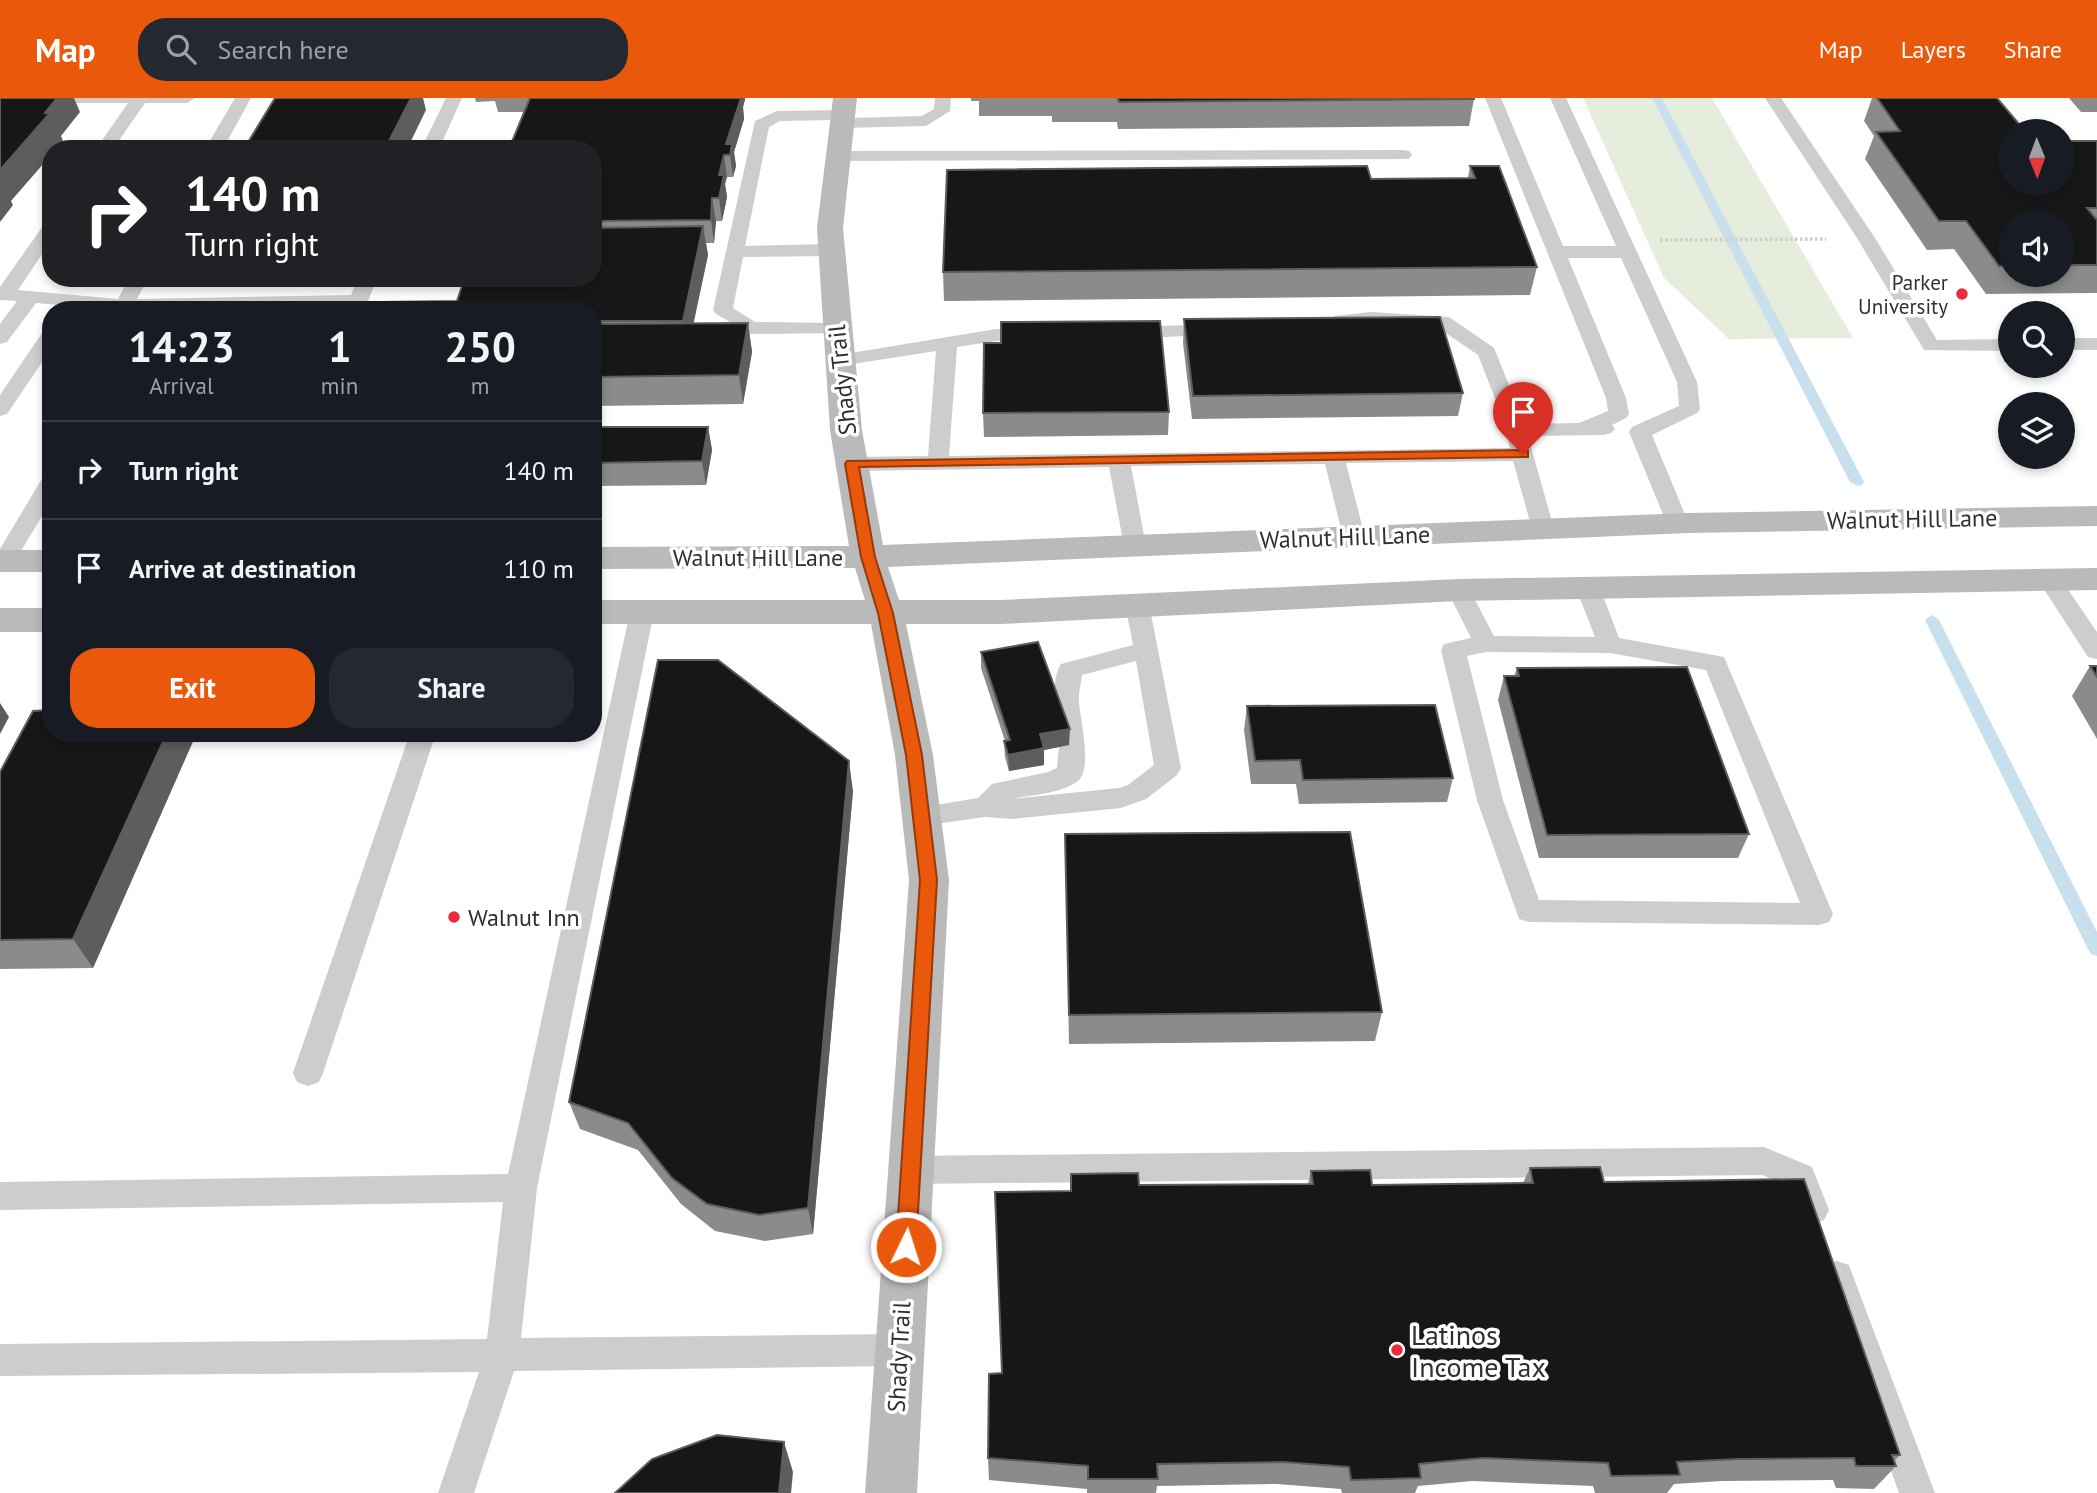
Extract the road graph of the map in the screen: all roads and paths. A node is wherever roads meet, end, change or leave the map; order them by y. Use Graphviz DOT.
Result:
graph roads {
  1 [pos="187,98"];
  2 [pos="243,98"];
  3 [pos="454,98"];
  4 [pos="943,98"];
  5 [pos="1493,98"];
  6 [pos="1558,98"];
  7 [pos="1773,98"];
  8 [pos="67,99"];
  9 [pos="139,99"];
  10 [pos="844,112"];
  11 [pos="110,140"];
  12 [pos="219,140"];
  13 [pos="434,140"];
  14 [pos="1403,155"];
  15 [pos="838,156"];
  16 [pos="42,239"];
  17 [pos="1815,239"];
  18 [pos="1651,241"];
  19 [pos="831,250"];
  20 [pos="1627,251"];
  21 [pos="735,252"];
  22 [pos="1554,252"];
  23 [pos="2,294"];
  24 [pos="30,296"];
  25 [pos="52,301"];
  26 [pos="1310,325"];
  27 [pos="837,330"];
  28 [pos="1234,330"];
  29 [pos="1103,333"];
  30 [pos="1063,334"];
  31 [pos="0,338"];
  32 [pos="947,342"];
  33 [pos="2075,344"];
  34 [pos="2097,344"];
  35 [pos="1998,345"];
  36 [pos="42,347"];
  37 [pos="840,360"];
  38 [pos="0,410"];
  39 [pos="1587,427"];
  40 [pos="1517,430"];
  41 [pos="1640,432"];
  42 [pos="1523,454"];
  43 [pos="1334,457"];
  44 [pos="1119,460"];
  45 [pos="938,462"];
  46 [pos="852,464"];
  47 [pos="41,515"];
  48 [pos="2097,516"];
  49 [pos="1678,524"];
  50 [pos="1543,529"];
  51 [pos="1354,537"];
  52 [pos="1135,546"];
  53 [pos="868,557"];
  54 [pos="602,558"];
  55 [pos="2,561"];
  56 [pos="42,561"];
  57 [pos="2097,579"];
  58 [pos="2050,580"];
  59 [pos="1588,588"];
  60 [pos="1459,590"];
  61 [pos="1137,604"];
  62 [pos="602,612"];
  63 [pos="642,612"];
  64 [pos="886,613"];
  65 [pos="0,620"];
  66 [pos="42,620"];
  67 [pos="1486,644"];
  68 [pos="1610,645"];
  69 [pos="1146,651"];
  70 [pos="2097,651"];
  71 [pos="420,742"];
  72 [pos="985,807"];
  73 [pos="921,816"];
  74 [pos="308,1073"];
  75 [pos="911,1170"];
  76 [pos="521,1188"];
  77 [pos="0,1196"];
  78 [pos="1826,1246"];
  79 [pos="900,1350"];
  80 [pos="502,1355"];
  81 [pos="0,1360"];
  82 [pos="456,1493"];
  83 [pos="891,1493"];
  84 [pos="1917,1493"];
  1 -- 9 [label="lane"];
  2 -- 12 [label="lane"];
  3 -- 13 [label="lane"];
  4 -- 10 [label="lane"];
  5 -- 22 [label="lane"];
  6 -- 20 [label="lane"];
  7 -- 35 [label="lane"];
  8 -- 9 [label="lane"];
  9 -- 11 [label="lane"];
  10 -- 15 [label="main road, Shady Trail"];
  10 -- 21 [label="lane"];
  14 -- 15 [label="lane"];
  15 -- 19 [label="main road, Shady Trail"];
  16 -- 23 [label="lane"];
  17 -- 18 [label="path"];
  19 -- 21 [label="lane"];
  19 -- 27 [label="main road, Shady Trail"];
  20 -- 22 [label="lane"];
  20 -- 41 [label="lane"];
  21 -- 27 [label="lane"];
  22 -- 39 [label="lane"];
  23 -- 24 [label="lane"];
  24 -- 25 [label="lane"];
  24 -- 31 [label="lane"];
  26 -- 40 [label="lane"];
  27 -- 37 [label="main road, Shady Trail"];
  28 -- 29 [label="lane"];
  30 -- 32 [label="lane"];
  32 -- 37 [label="lane"];
  32 -- 45 [label="lane"];
  33 -- 34 [label="lane"];
  36 -- 38 [label="lane"];
  37 -- 46 [label="main road, Shady Trail"];
  39 -- 40 [label="lane"];
  39 -- 41 [label="lane"];
  40 -- 42 [label="lane"];
  41 -- 49 [label="lane"];
  42 -- 43 [label="lane"];
  42 -- 50 [label="lane"];
  43 -- 44 [label="lane"];
  43 -- 51 [label="lane"];
  44 -- 45 [label="lane"];
  44 -- 52 [label="lane"];
  45 -- 46 [label="lane"];
  46 -- 53 [label="main road, Shady Trail"];
  47 -- 55 [label="lane"];
  48 -- 49 [label="main road, Walnut Hill Lane"];
  49 -- 50 [label="main road, Walnut Hill Lane"];
  50 -- 51 [label="main road, Walnut Hill Lane"];
  51 -- 52 [label="main road, Walnut Hill Lane"];
  52 -- 53 [label="main road, Walnut Hill Lane"];
  53 -- 54 [label="main road, Walnut Hill Lane"];
  53 -- 64 [label="main road, Shady Trail"];
  55 -- 56 [label="main road"];
  57 -- 58 [label="main road"];
  58 -- 59 [label="main road"];
  58 -- 70 [label="lane"];
  59 -- 60 [label="main road"];
  59 -- 68 [label="lane"];
  60 -- 61 [label="main road"];
  60 -- 67 [label="lane"];
  61 -- 64 [label="main road"];
  61 -- 69 [label="lane"];
  62 -- 63 [label="main road"];
  63 -- 64 [label="main road"];
  63 -- 76 [label="lane"];
  64 -- 73 [label="main road, Shady Trail"];
  65 -- 66 [label="main road"];
  67 -- 68 [label="lane"];
  67 -- 68 [label="lane"];
  69 -- 72 [label="lane"];
  69 -- 72 [label="lane"];
  71 -- 74 [label="lane"];
  72 -- 73 [label="lane"];
  73 -- 75 [label="main road, Shady Trail"];
  75 -- 78 [label="lane"];
  75 -- 79 [label="main road, Shady Trail"];
  76 -- 77 [label="lane"];
  76 -- 80 [label="lane"];
  78 -- 84 [label="lane"];
  79 -- 80 [label="lane"];
  79 -- 83 [label="main road, Shady Trail"];
  80 -- 81 [label="lane"];
  80 -- 82 [label="lane"];
}
